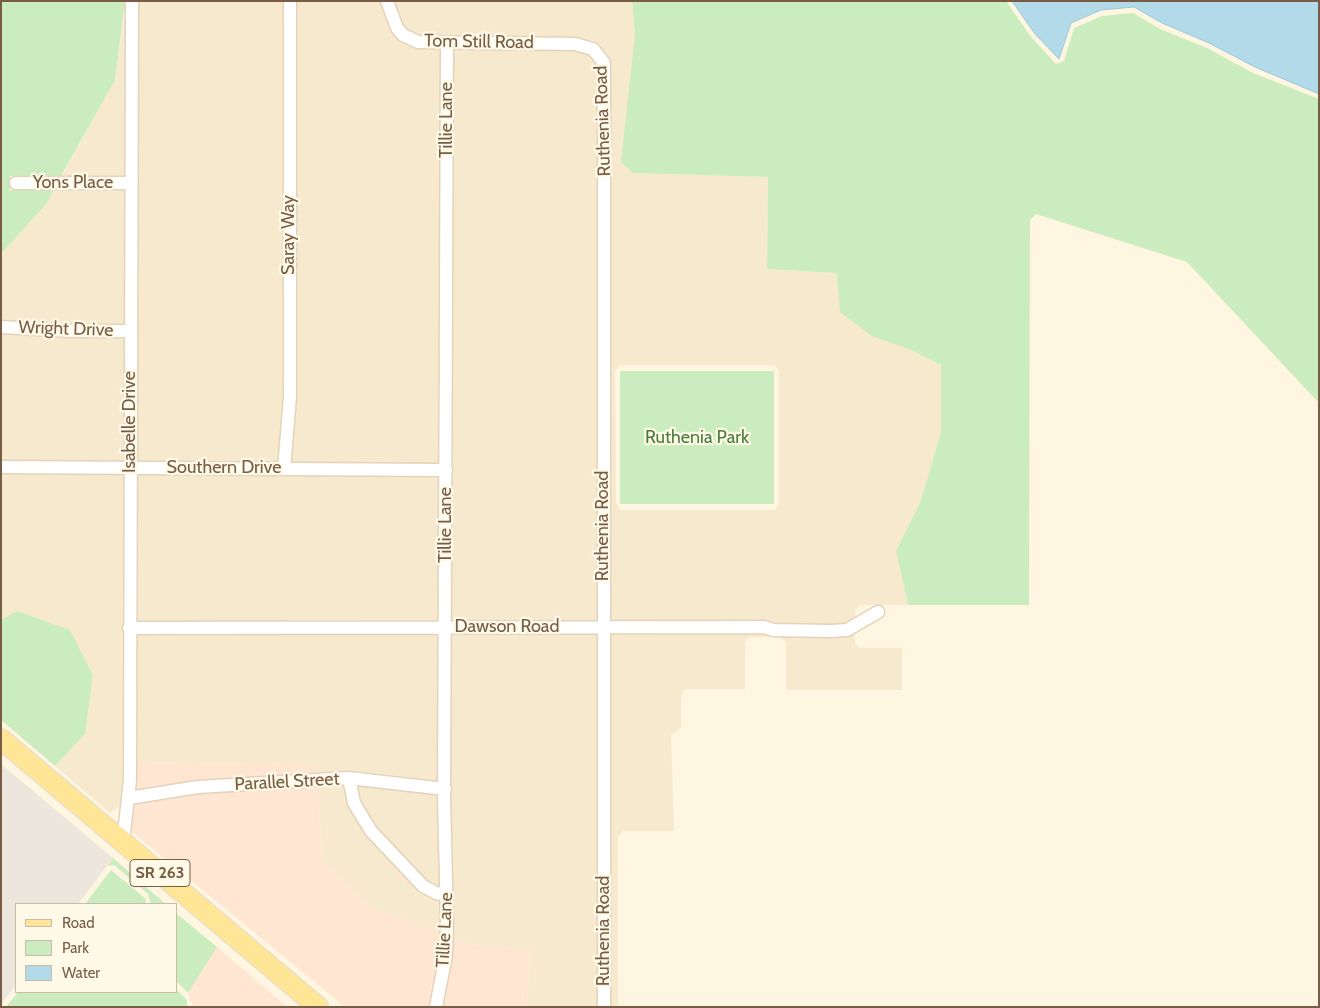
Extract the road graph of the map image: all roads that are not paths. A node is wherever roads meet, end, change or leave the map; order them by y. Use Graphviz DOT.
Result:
graph roads {
  1 [pos="132,1"];
  2 [pos="290,1"];
  3 [pos="388,1"];
  4 [pos="447,43"];
  5 [pos="593,49"];
  6 [pos="16,183"];
  7 [pos="131,183"];
  8 [pos="1,327"];
  9 [pos="130,331"];
  10 [pos="1,467"];
  11 [pos="129,468"];
  12 [pos="284,469"];
  13 [pos="446,470"];
  14 [pos="878,612"];
  15 [pos="446,627"];
  16 [pos="603,627"];
  17 [pos="129,628"];
  18 [pos="1,739"];
  19 [pos="349,778"];
  20 [pos="445,788"];
  21 [pos="129,798"];
  22 [pos="123,842"];
  23 [pos="447,895"];
  24 [pos="318,1007"];
  25 [pos="436,1007"];
  26 [pos="604,1007"];
  1 -- 7 [label="street, Isabelle Drive"];
  2 -- 12 [label="street, Saray Way"];
  3 -- 4 [label="street, Tom Still Road"];
  4 -- 5 [label="street, Tom Still Road"];
  4 -- 13 [label="street, Tillie Lane"];
  5 -- 16 [label="street, Ruthenia Road"];
  6 -- 7 [label="street, Yons Place"];
  7 -- 9 [label="street, Isabelle Drive"];
  8 -- 9 [label="street, Wright Drive"];
  9 -- 11 [label="street, Isabelle Drive"];
  10 -- 11 [label="street, Southern Drive"];
  11 -- 12 [label="street, Southern Drive"];
  11 -- 17 [label="street, Isabelle Drive"];
  12 -- 13 [label="street, Southern Drive"];
  13 -- 15 [label="street, Tillie Lane"];
  14 -- 16 [label="street, Dawson Road"];
  15 -- 16 [label="street, Dawson Road"];
  15 -- 17 [label="street, Dawson Road"];
  15 -- 20 [label="street, Tillie Lane"];
  16 -- 26 [label="street, Ruthenia Road"];
  17 -- 21 [label="street, Isabelle Drive"];
  18 -- 22 [label="main road, SR 263"];
  19 -- 20 [label="street, Parallel Street"];
  19 -- 21 [label="street, Parallel Street"];
  19 -- 23 [label="street"];
  20 -- 23 [label="street, Tillie Lane"];
  21 -- 22 [label="street, Isabelle Drive"];
  22 -- 24 [label="main road, SR 263"];
  23 -- 25 [label="street, Tillie Lane"];
}
